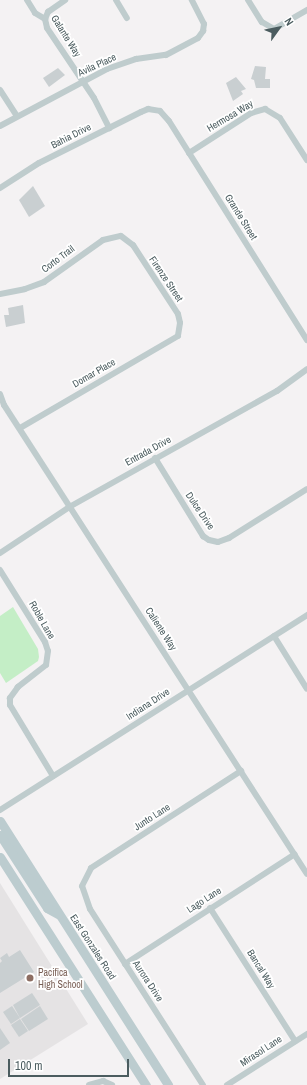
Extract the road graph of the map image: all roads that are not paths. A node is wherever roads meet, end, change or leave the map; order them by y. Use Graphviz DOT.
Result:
graph roads {
  1 [pos="27,0"];
  2 [pos="65,0"];
  3 [pos="116,0"];
  4 [pos="192,0"];
  5 [pos="248,0"];
  6 [pos="307,10"];
  7 [pos="127,18"];
  8 [pos="45,19"];
  9 [pos="83,82"];
  10 [pos="0,90"];
  11 [pos="154,109"];
  12 [pos="17,116"];
  13 [pos="0,126"];
  14 [pos="109,128"];
  15 [pos="189,153"];
  16 [pos="307,160"];
  17 [pos="0,188"];
  18 [pos="124,237"];
  19 [pos="0,294"];
  20 [pos="178,336"];
  21 [pos="307,340"];
  22 [pos="307,369"];
  23 [pos="0,394"];
  24 [pos="20,428"];
  25 [pos="155,458"];
  26 [pos="307,489"];
  27 [pos="71,506"];
  28 [pos="0,553"];
  29 [pos="0,570"];
  30 [pos="307,615"];
  31 [pos="274,636"];
  32 [pos="307,689"];
  33 [pos="188,690"];
  34 [pos="241,771"];
  35 [pos="53,776"];
  36 [pos="0,810"];
  37 [pos="0,821"];
  38 [pos="0,835"];
  39 [pos="295,854"];
  40 [pos="0,857"];
  41 [pos="307,874"];
  42 [pos="82,886"];
  43 [pos="210,908"];
  44 [pos="59,915"];
  45 [pos="125,964"];
  46 [pos="307,1034"];
  47 [pos="295,1041"];
  48 [pos="88,1085"];
  49 [pos="112,1085"];
  50 [pos="146,1085"];
  51 [pos="168,1085"];
  52 [pos="203,1085"];
  53 [pos="226,1085"];
  1 -- 8 [label="street, Galante Way"];
  2 -- 8 [label="street"];
  3 -- 7 [label="street"];
  4 -- 9 [label="street, Avila Place"];
  5 -- 6 [label="street"];
  8 -- 9 [label="street, Galante Way"];
  9 -- 12 [label="street, Avila Place"];
  9 -- 14 [label="street, Galante Way"];
  10 -- 12 [label="street"];
  11 -- 14 [label="street, Bahia Drive"];
  11 -- 15 [label="street, Grande Street"];
  12 -- 13 [label="street, Avila Place"];
  14 -- 17 [label="street, Bahia Drive"];
  15 -- 16 [label="street, Hermosa Way"];
  15 -- 21 [label="street, Grande Street"];
  18 -- 19 [label="street, Corto Trail"];
  18 -- 20 [label="street, Firenze Street"];
  20 -- 24 [label="street, Domar Place"];
  22 -- 25 [label="street, Entrada Drive"];
  23 -- 24 [label="street, Caliente Way"];
  24 -- 27 [label="street, Caliente Way"];
  25 -- 26 [label="street, Dulce Drive"];
  25 -- 27 [label="street, Entrada Drive"];
  27 -- 28 [label="street, Entrada Drive"];
  27 -- 33 [label="street, Caliente Way"];
  29 -- 35 [label="street, Roble Lane"];
  30 -- 31 [label="street, Indiana Drive"];
  31 -- 32 [label="street"];
  31 -- 33 [label="street, Indiana Drive"];
  33 -- 34 [label="street, Caliente Way"];
  33 -- 35 [label="street, Indiana Drive"];
  34 -- 39 [label="street, Caliente Way"];
  34 -- 42 [label="street, Junto Lane"];
  35 -- 36 [label="street, Indiana Drive"];
  37 -- 44 [label="main road, East Gonzales Road"];
  38 -- 44 [label="main road"];
  39 -- 41 [label="street, Caliente Way"];
  39 -- 43 [label="street, Lago Lane"];
  40 -- 50 [label="main road"];
  42 -- 45 [label="street, Aurora Drive"];
  43 -- 45 [label="street, Lago Lane"];
  43 -- 47 [label="street, Bancal Way"];
  44 -- 51 [label="main road, East Gonzales Road"];
  45 -- 52 [label="street, Aurora Drive"];
  46 -- 47 [label="street, Mirasol Lane"];
  47 -- 53 [label="street, Mirasol Lane"];
  48 -- 49 [label="street"];
}
